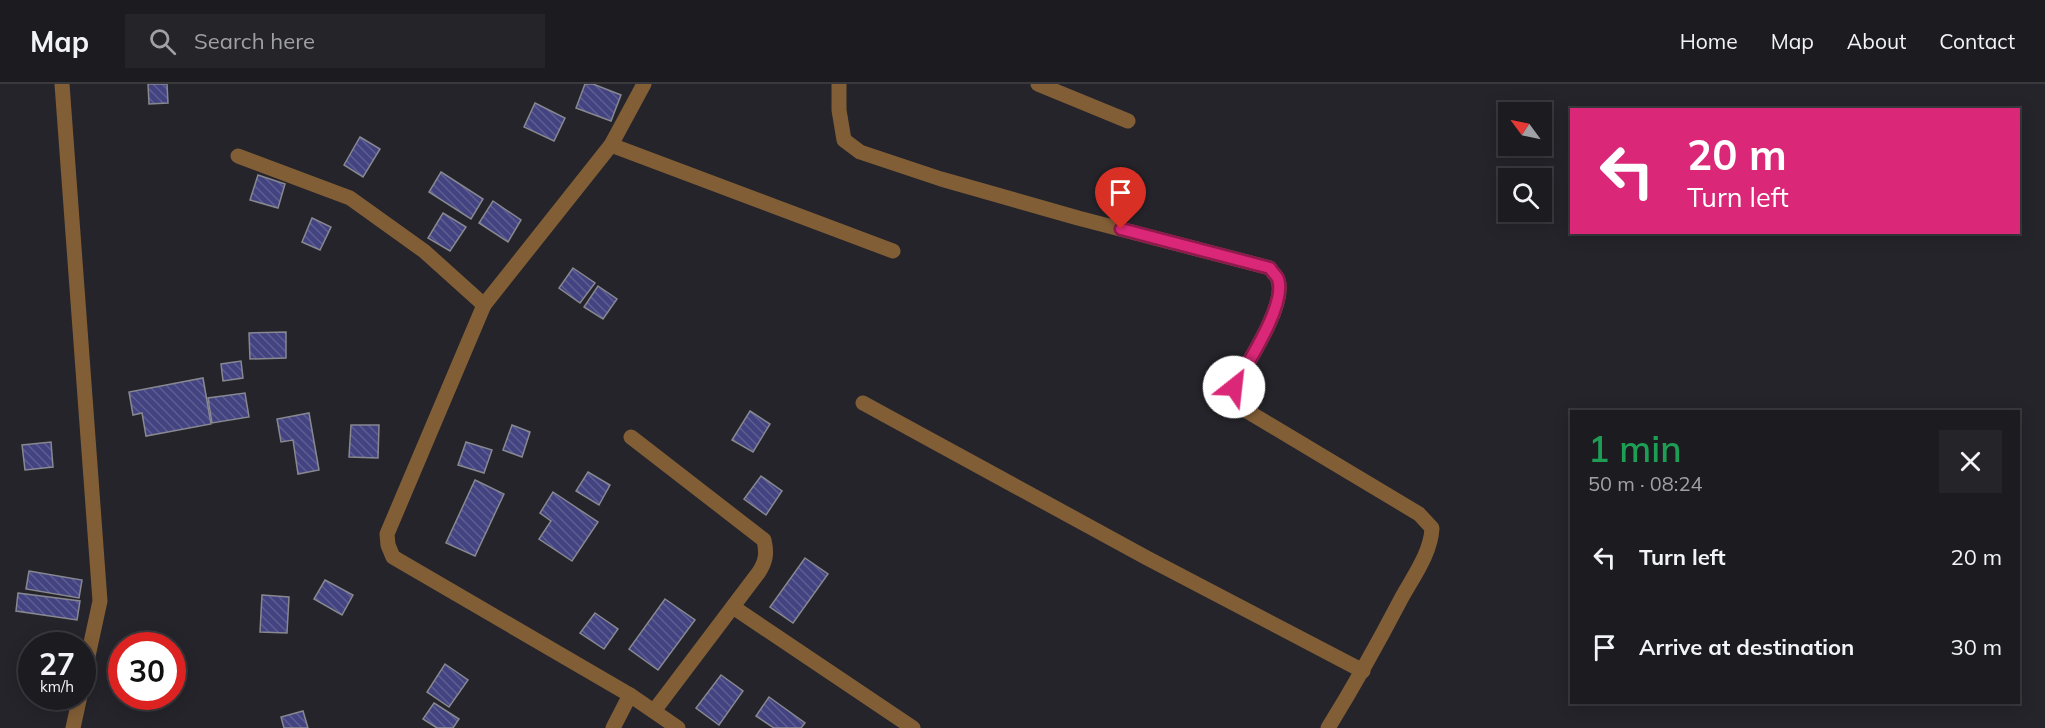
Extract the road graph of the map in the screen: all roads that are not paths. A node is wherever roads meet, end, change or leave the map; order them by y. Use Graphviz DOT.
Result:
graph roads {
  1 [pos="62,84"];
  2 [pos="644,84"];
  3 [pos="839,84"];
  4 [pos="1038,84"];
  5 [pos="1128,121"];
  6 [pos="611,145"];
  7 [pos="238,156"];
  8 [pos="893,251"];
  9 [pos="484,304"];
  10 [pos="863,403"];
  11 [pos="631,436"];
  12 [pos="733,608"];
  13 [pos="93,632"];
  14 [pos="1363,671"];
  15 [pos="630,695"];
  16 [pos="77,710"];
  17 [pos="654,711"];
  18 [pos="73,728"];
  19 [pos="613,728"];
  20 [pos="678,728"];
  21 [pos="913,728"];
  22 [pos="1328,728"];
  1 -- 13 [label="street"];
  2 -- 6 [label="street"];
  3 -- 14 [label="street"];
  4 -- 5 [label="street"];
  6 -- 8 [label="street"];
  6 -- 9 [label="street"];
  7 -- 9 [label="street"];
  9 -- 15 [label="street"];
  10 -- 14 [label="street"];
  11 -- 12 [label="street"];
  12 -- 17 [label="street"];
  12 -- 21 [label="street"];
  14 -- 22 [label="street"];
  15 -- 17 [label="street"];
  15 -- 19 [label="street"];
  16 -- 18 [label="street"];
  17 -- 20 [label="street"];
}
